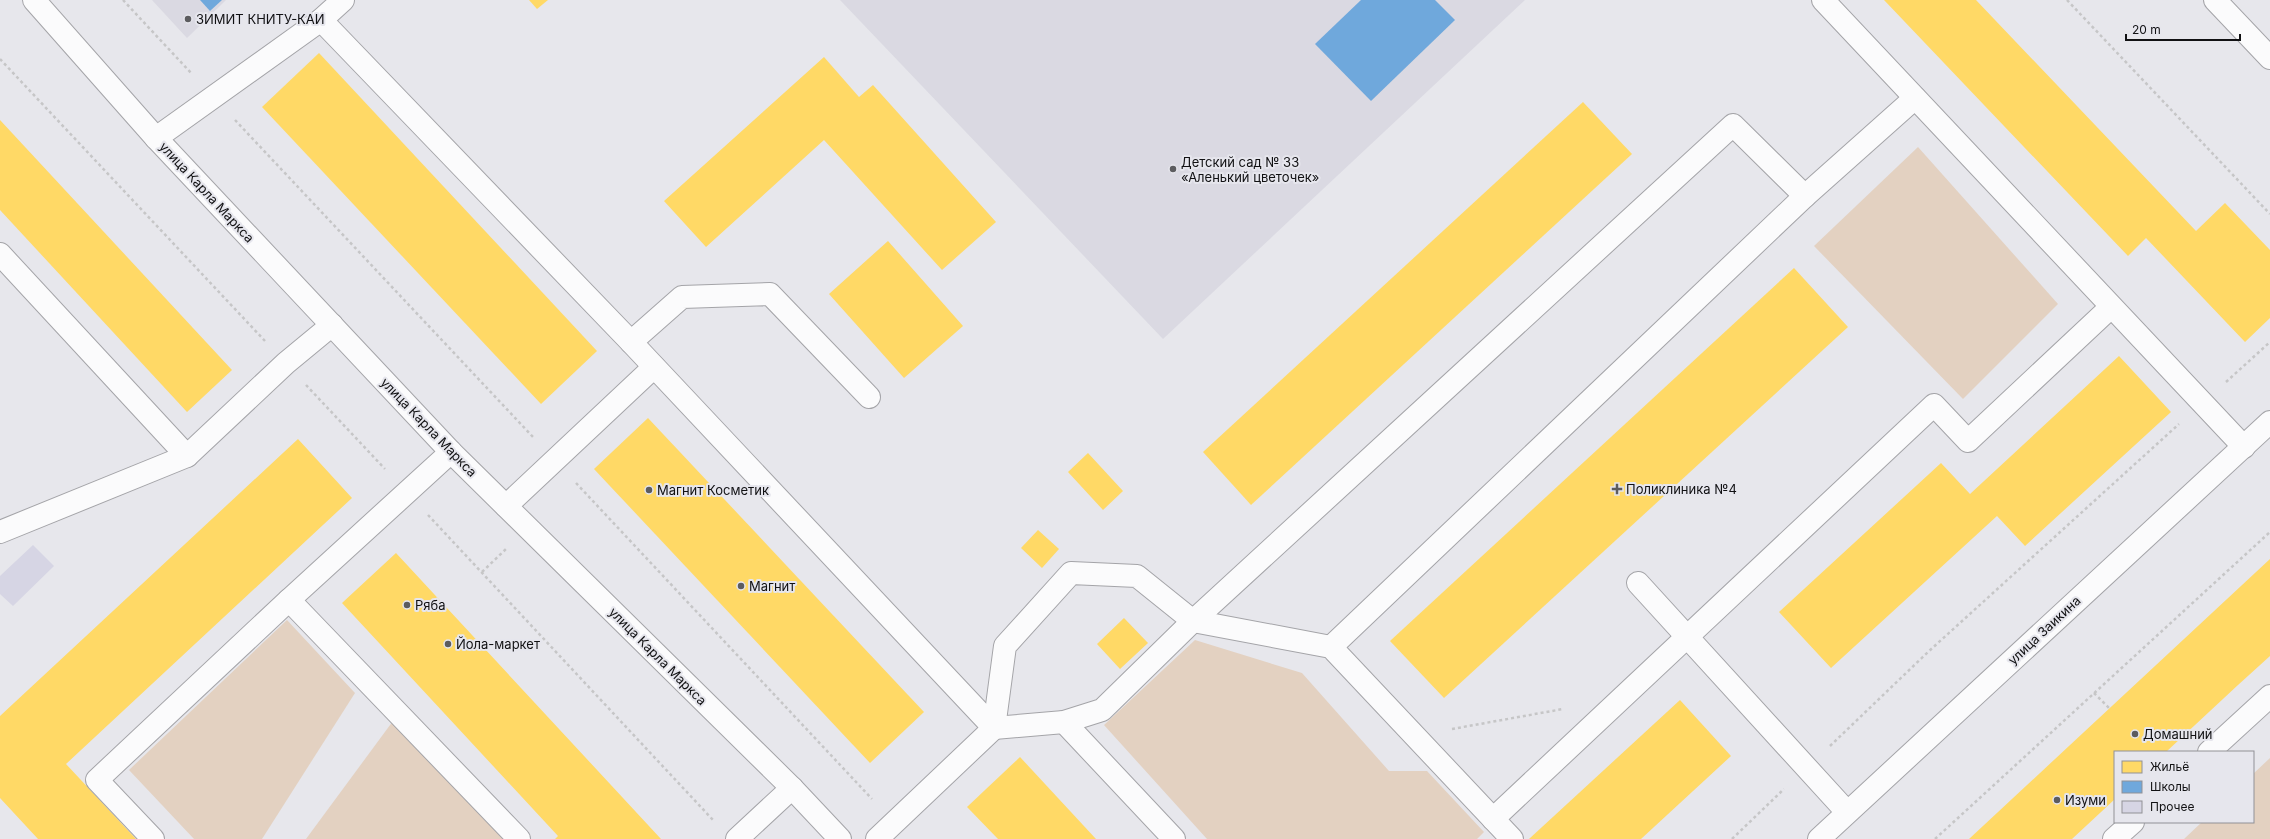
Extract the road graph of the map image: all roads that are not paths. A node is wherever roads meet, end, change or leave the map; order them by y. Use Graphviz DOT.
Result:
graph roads {
  1 [pos="34,0"];
  2 [pos="343,0"];
  3 [pos="1823,0"];
  4 [pos="2215,0"];
  5 [pos="321,20"];
  6 [pos="2270,58"];
  7 [pos="1915,98"];
  8 [pos="156,138"];
  9 [pos="1806,196"];
  10 [pos="0,254"];
  11 [pos="2111,307"];
  12 [pos="332,325"];
  13 [pos="631,342"];
  14 [pos="654,367"];
  15 [pos="870,397"];
  16 [pos="2270,422"];
  17 [pos="2244,447"];
  18 [pos="451,452"];
  19 [pos="187,456"];
  20 [pos="506,506"];
  21 [pos="0,532"];
  22 [pos="1638,583"];
  23 [pos="289,600"];
  24 [pos="1194,621"];
  25 [pos="1687,637"];
  26 [pos="1331,646"];
  27 [pos="2270,696"];
  28 [pos="1064,722"];
  29 [pos="994,728"];
  30 [pos="2210,751"];
  31 [pos="792,788"];
  32 [pos="1847,812"];
  33 [pos="1493,819"];
  34 [pos="2132,823"];
  35 [pos="153,839"];
  36 [pos="519,839"];
  37 [pos="737,839"];
  38 [pos="840,839"];
  39 [pos="876,839"];
  40 [pos="1174,839"];
  41 [pos="1512,839"];
  42 [pos="1819,839"];
  43 [pos="2114,839"];
  1 -- 8 [label="street, улица Карла Маркса"];
  2 -- 5 [label="street"];
  3 -- 7 [label="street"];
  4 -- 6 [label="street"];
  5 -- 8 [label="street"];
  5 -- 13 [label="street"];
  7 -- 9 [label="street"];
  7 -- 11 [label="street"];
  8 -- 12 [label="street, улица Карла Маркса"];
  9 -- 24 [label="street"];
  9 -- 26 [label="street"];
  10 -- 19 [label="street"];
  11 -- 17 [label="street"];
  11 -- 25 [label="street"];
  12 -- 18 [label="street, улица Карла Маркса"];
  12 -- 19 [label="street"];
  13 -- 14 [label="street"];
  13 -- 15 [label="street"];
  14 -- 20 [label="street"];
  14 -- 29 [label="street"];
  16 -- 17 [label="street, улица Заикина"];
  17 -- 32 [label="street, улица Заикина"];
  18 -- 20 [label="street, улица Карла Маркса"];
  18 -- 23 [label="street"];
  19 -- 21 [label="street"];
  20 -- 31 [label="street, улица Карла Маркса"];
  22 -- 25 [label="street"];
  23 -- 35 [label="street"];
  23 -- 36 [label="street"];
  24 -- 26 [label="street"];
  24 -- 28 [label="street"];
  24 -- 29 [label="street"];
  25 -- 32 [label="street"];
  25 -- 33 [label="street"];
  26 -- 33 [label="street"];
  27 -- 30 [label="street"];
  28 -- 29 [label="street"];
  28 -- 40 [label="street"];
  29 -- 39 [label="street"];
  31 -- 37 [label="street"];
  31 -- 38 [label="street, улица Карла Маркса"];
  32 -- 42 [label="street, улица Заикина"];
  33 -- 41 [label="street"];
  34 -- 43 [label="street"];
}
